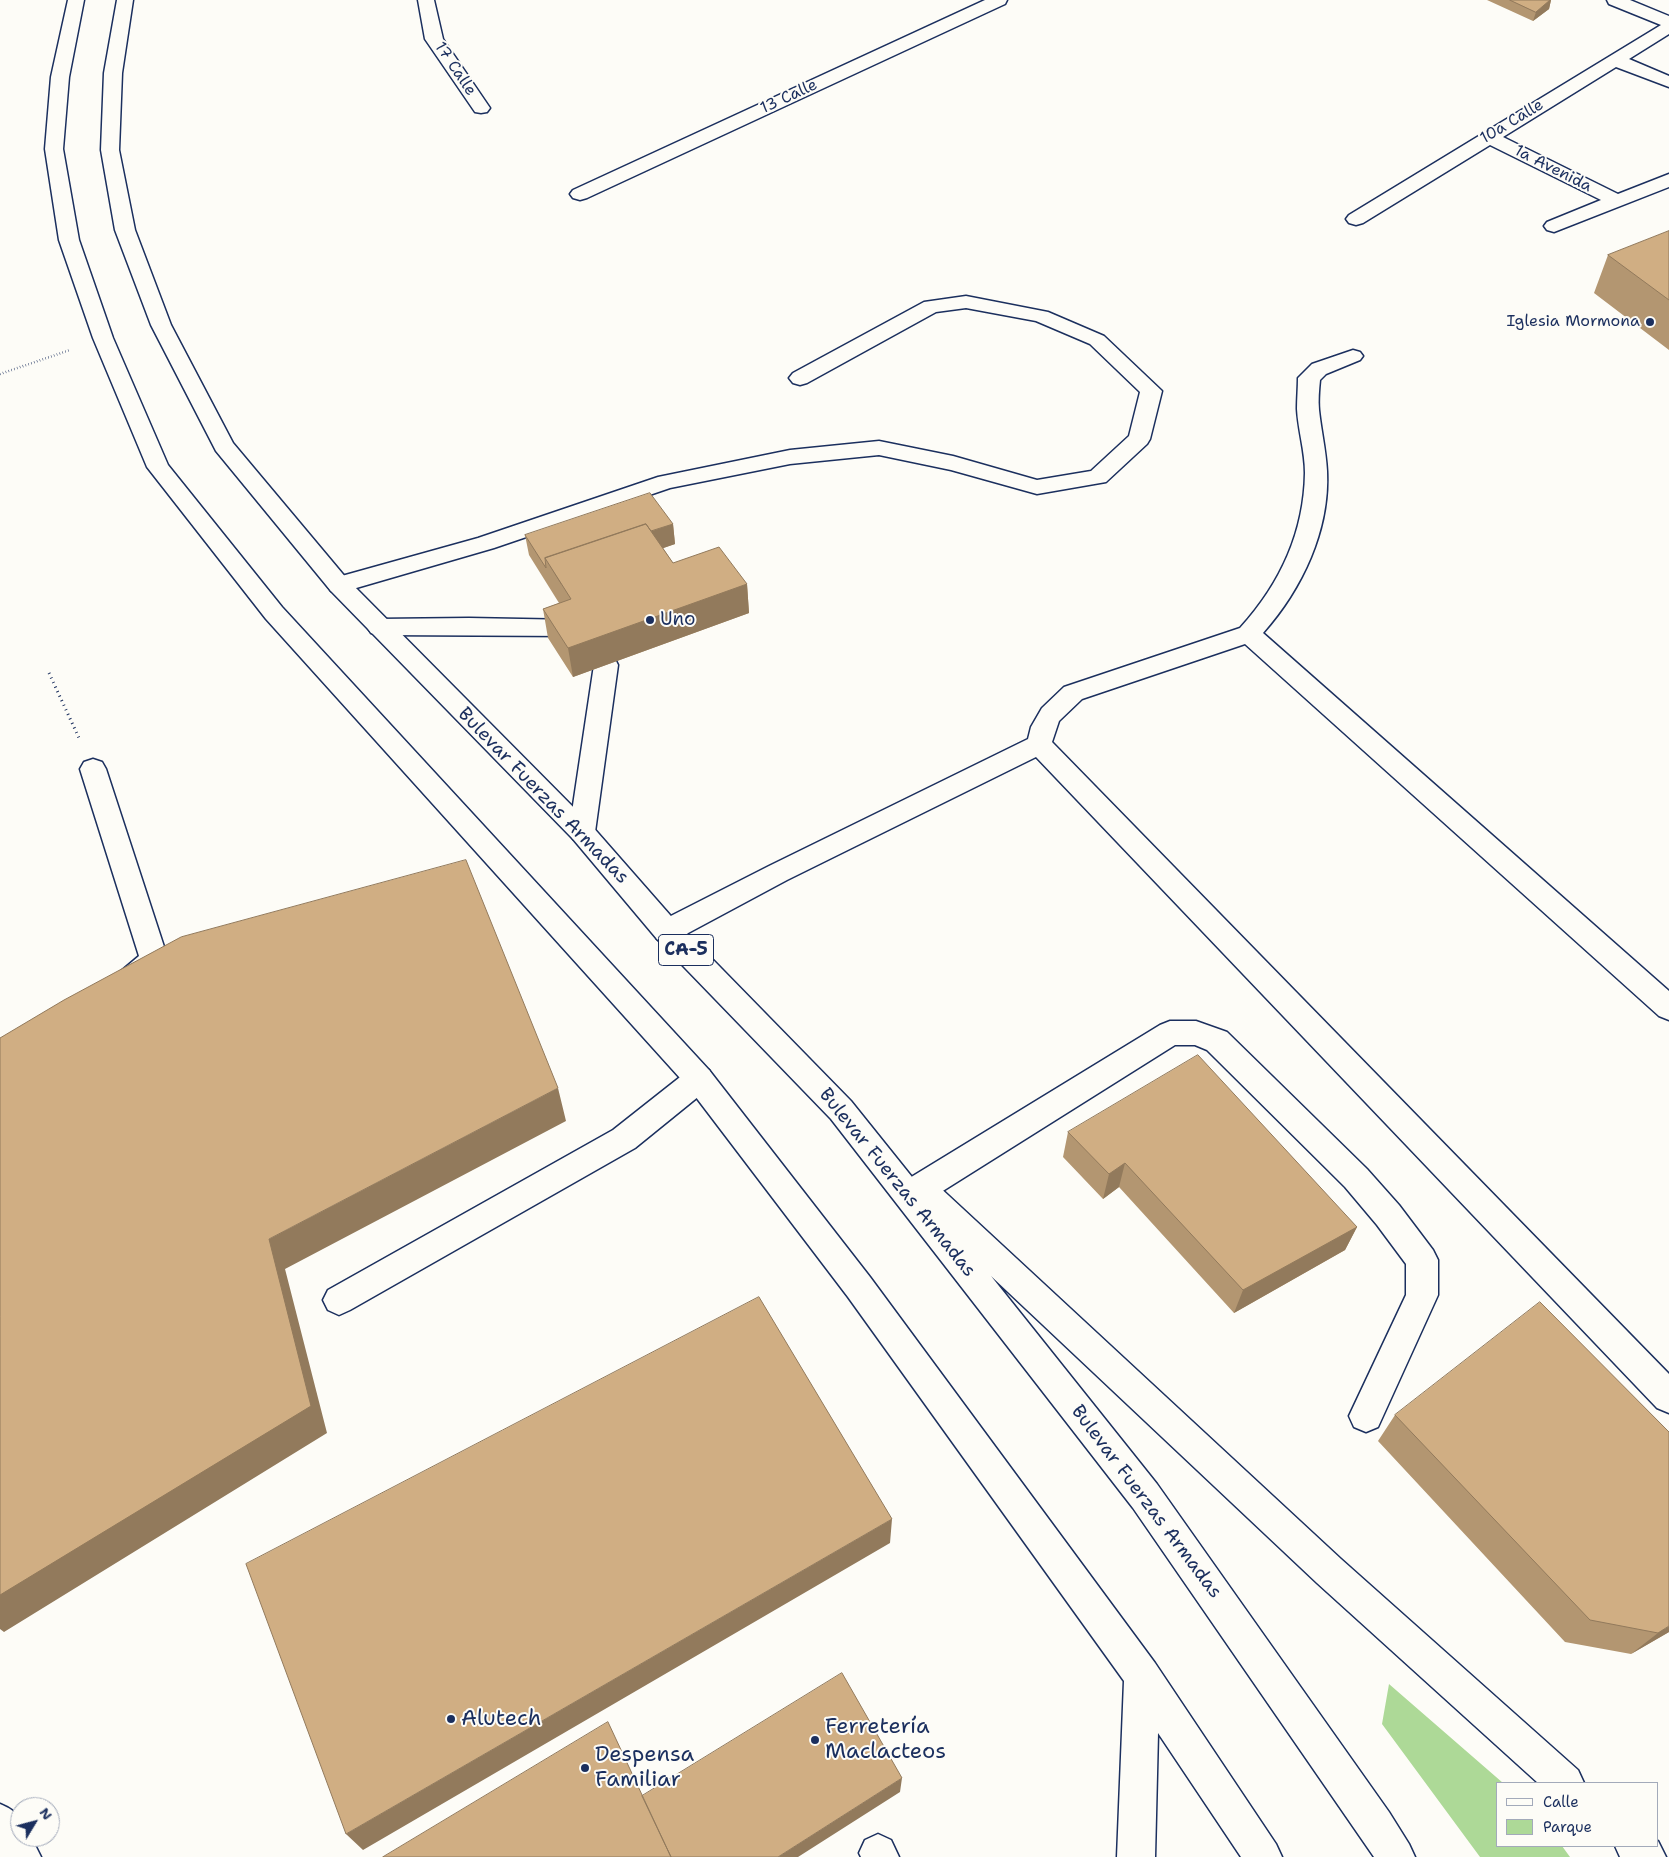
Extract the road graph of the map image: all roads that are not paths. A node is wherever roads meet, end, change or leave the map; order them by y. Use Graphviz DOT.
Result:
graph roads {
  1 [pos="76,0"];
  2 [pos="125,0"];
  3 [pos="426,0"];
  4 [pos="999,0"];
  5 [pos="1615,0"];
  6 [pos="1669,22"];
  7 [pos="1669,27"];
  8 [pos="1615,60"];
  9 [pos="1669,82"];
  10 [pos="481,108"];
  11 [pos="1488,137"];
  12 [pos="1669,180"];
  13 [pos="580,194"];
  14 [pos="1617,201"];
  15 [pos="1356,219"];
  16 [pos="1554,226"];
  17 [pos="1353,356"];
  18 [pos="800,378"];
  19 [pos="339,585"];
  20 [pos="379,627"];
  21 [pos="575,628"];
  22 [pos="1249,634"];
  23 [pos="606,665"];
  24 [pos="1038,744"];
  25 [pos="93,769"];
  26 [pos="582,832"];
  27 [pos="667,931"];
  28 [pos="112,996"];
  29 [pos="1669,1008"];
  30 [pos="698,1079"];
  31 [pos="842,1110"];
  32 [pos="919,1189"];
  33 [pos="339,1300"];
  34 [pos="1669,1397"];
  35 [pos="1366,1416"];
  36 [pos="1142,1676"];
  37 [pos="1564,1782"];
  38 [pos="0,1823"];
  39 [pos="1635,1847"];
  40 [pos="22,1857"];
  41 [pos="1136,1857"];
  42 [pos="1263,1857"];
  43 [pos="1396,1857"];
  44 [pos="1647,1857"];
  1 -- 30 [label="main road"];
  2 -- 19 [label="main road, Bulevar Fuerzas Armadas / CA-5"];
  3 -- 10 [label="main road, 17 Calle"];
  4 -- 13 [label="main road, 13 Calle"];
  5 -- 6 [label="main road"];
  7 -- 8 [label="main road, 10a Calle"];
  8 -- 9 [label="main road"];
  8 -- 11 [label="main road, 10a Calle"];
  11 -- 14 [label="main road, 1a Avenida"];
  11 -- 15 [label="main road, 10a Calle"];
  12 -- 14 [label="main road"];
  14 -- 16 [label="main road"];
  17 -- 22 [label="main road"];
  18 -- 19 [label="main road"];
  19 -- 20 [label="main road, Bulevar Fuerzas Armadas / CA-5"];
  20 -- 21 [label="main road"];
  20 -- 26 [label="main road, Bulevar Fuerzas Armadas / CA-5"];
  22 -- 24 [label="main road"];
  22 -- 29 [label="main road"];
  23 -- 26 [label="main road"];
  24 -- 27 [label="main road"];
  24 -- 34 [label="main road"];
  25 -- 28 [label="main road"];
  26 -- 27 [label="main road, Bulevar Fuerzas Armadas / CA-5"];
  27 -- 31 [label="main road, Bulevar Fuerzas Armadas / CA-5"];
  30 -- 33 [label="main road"];
  30 -- 36 [label="main road"];
  31 -- 32 [label="main road"];
  31 -- 43 [label="main road, Bulevar Fuerzas Armadas / CA-5"];
  32 -- 35 [label="main road"];
  32 -- 37 [label="main road"];
  36 -- 41 [label="main road"];
  36 -- 42 [label="main road"];
  38 -- 40 [label="main road"];
  39 -- 44 [label="main road"];
}
